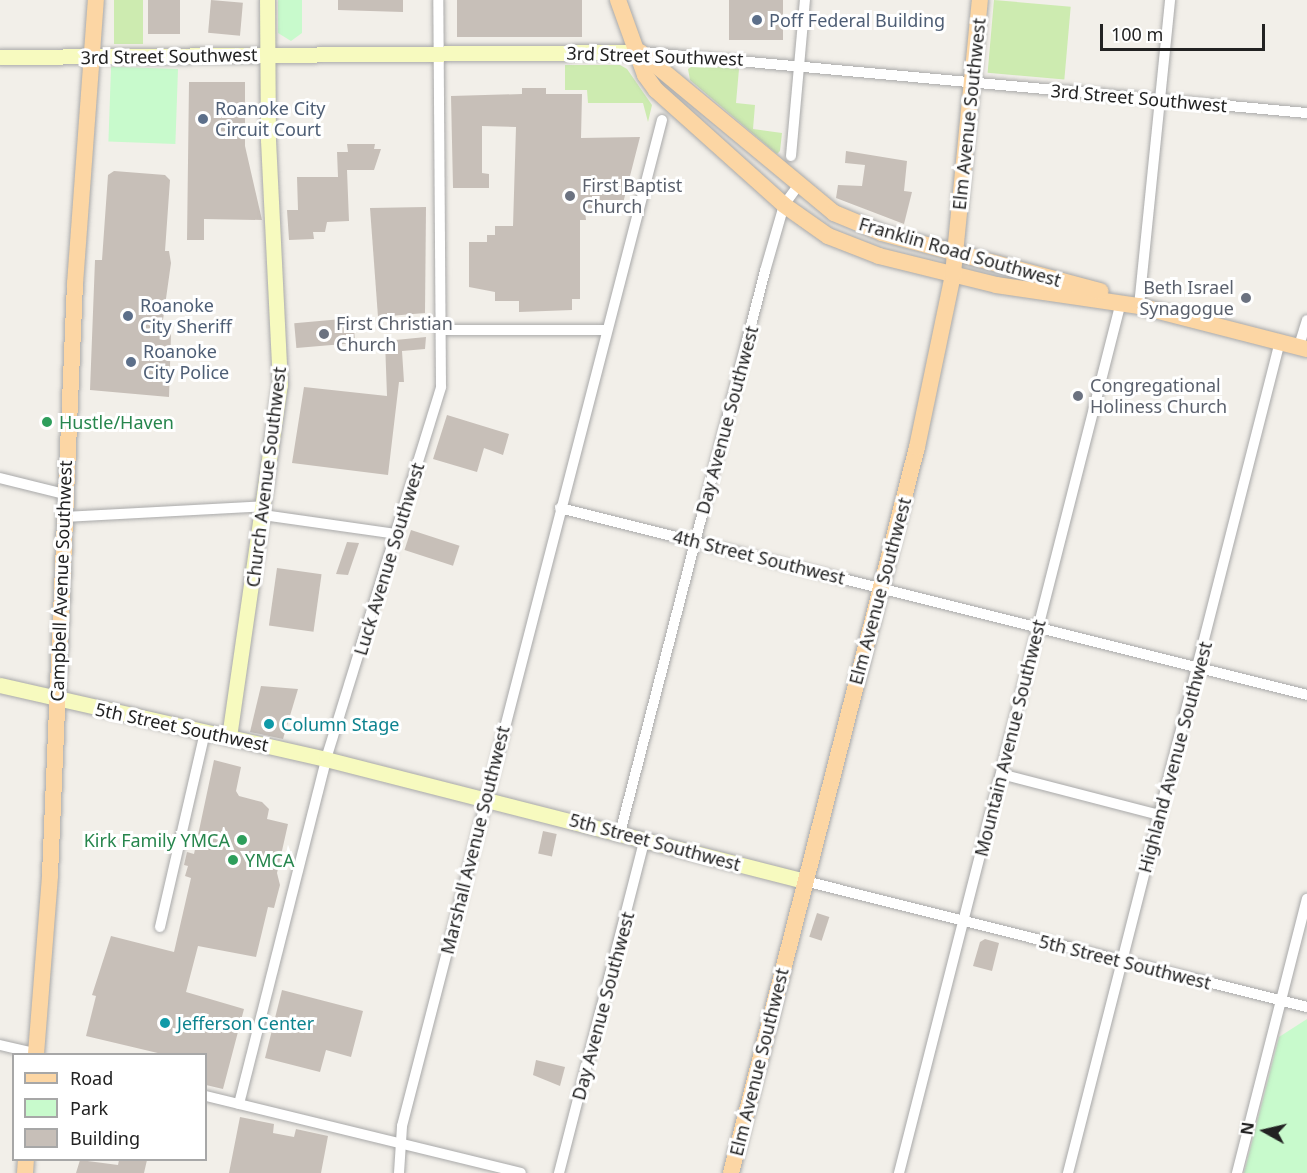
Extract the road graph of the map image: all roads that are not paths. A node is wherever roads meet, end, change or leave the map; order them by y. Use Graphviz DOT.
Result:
graph roads {
  1 [pos="96,0"];
  2 [pos="267,0"];
  3 [pos="438,0"];
  4 [pos="618,0"];
  5 [pos="805,0"];
  6 [pos="980,0"];
  7 [pos="1170,0"];
  8 [pos="438,52"];
  9 [pos="640,52"];
  10 [pos="266,55"];
  11 [pos="0,57"];
  12 [pos="94,57"];
  13 [pos="799,64"];
  14 [pos="972,81"];
  15 [pos="1160,98"];
  16 [pos="1307,113"];
  17 [pos="662,120"];
  18 [pos="791,156"];
  19 [pos="798,186"];
  20 [pos="784,205"];
  21 [pos="955,253"];
  22 [pos="952,274"];
  23 [pos="1120,302"];
  24 [pos="1139,306"];
  25 [pos="1307,320"];
  26 [pos="440,330"];
  27 [pos="607,330"];
  28 [pos="1280,341"];
  29 [pos="1303,348"];
  30 [pos="0,478"];
  31 [pos="64,494"];
  32 [pos="560,508"];
  33 [pos="264,511"];
  34 [pos="64,517"];
  35 [pos="396,534"];
  36 [pos="696,540"];
  37 [pos="880,589"];
  38 [pos="1039,627"];
  39 [pos="1199,667"];
  40 [pos="0,685"];
  41 [pos="1307,695"];
  42 [pos="56,699"];
  43 [pos="205,732"];
  44 [pos="229,737"];
  45 [pos="326,759"];
  46 [pos="1001,774"];
  47 [pos="486,798"];
  48 [pos="1160,815"];
  49 [pos="620,833"];
  50 [pos="645,839"];
  51 [pos="805,881"];
  52 [pos="1307,899"];
  53 [pos="963,922"];
  54 [pos="160,927"];
  55 [pos="1122,961"];
  56 [pos="1281,1000"];
  57 [pos="1307,1007"];
  58 [pos="0,1045"];
  59 [pos="33,1053"];
  60 [pos="37,1053"];
  61 [pos="207,1096"];
  62 [pos="238,1104"];
  63 [pos="403,1142"];
  64 [pos="399,1173"];
  65 [pos="521,1173"];
  66 [pos="559,1173"];
  67 [pos="731,1173"];
  68 [pos="898,1173"];
  69 [pos="1068,1173"];
  70 [pos="1237,1173"];
  1 -- 12 [label="main road, Campbell Avenue Southwest"];
  2 -- 10 [label="street, Church Avenue Southwest"];
  3 -- 8 [label="street, Luck Avenue Southwest"];
  4 -- 9 [label="main road, Franklin Road Southwest"];
  5 -- 13 [label="street"];
  6 -- 14 [label="main road, Elm Avenue Southwest"];
  7 -- 15 [label="street"];
  8 -- 9 [label="street, 3rd Street Southwest"];
  8 -- 10 [label="street, 3rd Street Southwest"];
  8 -- 26 [label="street, Luck Avenue Southwest"];
  9 -- 13 [label="street, 3rd Street Southwest"];
  9 -- 19 [label="main road, Franklin Road Southwest"];
  9 -- 20 [label="main road, Franklin Road Southwest"];
  10 -- 12 [label="street, 3rd Street Southwest"];
  10 -- 33 [label="street, Church Avenue Southwest"];
  11 -- 12 [label="street, 3rd Street Southwest"];
  12 -- 31 [label="main road, Campbell Avenue Southwest"];
  13 -- 14 [label="street, 3rd Street Southwest"];
  13 -- 18 [label="street"];
  14 -- 15 [label="street, 3rd Street Southwest"];
  14 -- 21 [label="main road, Elm Avenue Southwest"];
  15 -- 16 [label="street, 3rd Street Southwest"];
  15 -- 24 [label="street"];
  17 -- 27 [label="street, Marshall Avenue Southwest"];
  19 -- 20 [label="street, Day Avenue Southwest"];
  19 -- 21 [label="main road, Franklin Road Southwest"];
  20 -- 22 [label="main road, Franklin Road Southwest"];
  20 -- 36 [label="street, Day Avenue Southwest"];
  21 -- 22 [label="main road, Elm Avenue Southwest"];
  21 -- 23 [label="main road, Franklin Road Southwest"];
  22 -- 23 [label="main road, Franklin Road Southwest"];
  22 -- 37 [label="main road, Elm Avenue Southwest"];
  23 -- 24 [label="main road, Franklin Road Southwest"];
  23 -- 38 [label="street, Mountain Avenue Southwest"];
  24 -- 28 [label="main road, Franklin Road Southwest"];
  25 -- 29 [label="street"];
  26 -- 27 [label="street"];
  26 -- 35 [label="street, Luck Avenue Southwest"];
  27 -- 32 [label="street, Marshall Avenue Southwest"];
  28 -- 29 [label="main road, Franklin Road Southwest"];
  28 -- 39 [label="street, Highland Avenue Southwest"];
  30 -- 31 [label="street"];
  31 -- 34 [label="main road, Campbell Avenue Southwest"];
  32 -- 36 [label="street, 4th Street Southwest"];
  32 -- 47 [label="street, Marshall Avenue Southwest"];
  33 -- 34 [label="street"];
  33 -- 35 [label="street"];
  33 -- 44 [label="street, Church Avenue Southwest"];
  34 -- 42 [label="main road, Campbell Avenue Southwest"];
  35 -- 45 [label="street, Luck Avenue Southwest"];
  36 -- 37 [label="street, 4th Street Southwest"];
  36 -- 49 [label="street, Day Avenue Southwest"];
  37 -- 38 [label="street, 4th Street Southwest"];
  37 -- 51 [label="main road, Elm Avenue Southwest"];
  38 -- 39 [label="street, 4th Street Southwest"];
  38 -- 46 [label="street, Mountain Avenue Southwest"];
  39 -- 41 [label="street, 4th Street Southwest"];
  39 -- 48 [label="street, Highland Avenue Southwest"];
  40 -- 42 [label="street, 5th Street Southwest"];
  42 -- 43 [label="street, 5th Street Southwest"];
  42 -- 60 [label="main road, Campbell Avenue Southwest"];
  43 -- 44 [label="street, 5th Street Southwest"];
  43 -- 54 [label="street"];
  44 -- 45 [label="street, 5th Street Southwest"];
  45 -- 47 [label="street, 5th Street Southwest"];
  45 -- 62 [label="street, Luck Avenue Southwest"];
  46 -- 48 [label="street"];
  46 -- 53 [label="street, Mountain Avenue Southwest"];
  47 -- 49 [label="street, 5th Street Southwest"];
  47 -- 63 [label="street, Marshall Avenue Southwest"];
  48 -- 55 [label="street, Highland Avenue Southwest"];
  49 -- 50 [label="street, 5th Street Southwest"];
  50 -- 51 [label="street, 5th Street Southwest"];
  50 -- 66 [label="street, Day Avenue Southwest"];
  51 -- 53 [label="street, 5th Street Southwest"];
  51 -- 67 [label="main road, Elm Avenue Southwest"];
  52 -- 56 [label="street"];
  53 -- 55 [label="street, 5th Street Southwest"];
  53 -- 68 [label="street, Mountain Avenue Southwest"];
  55 -- 56 [label="street, 5th Street Southwest"];
  55 -- 69 [label="street, Highland Avenue Southwest"];
  56 -- 57 [label="street, 5th Street Southwest"];
  56 -- 70 [label="street"];
  58 -- 59 [label="street"];
  61 -- 62 [label="street"];
  62 -- 63 [label="street"];
  63 -- 64 [label="street, Marshall Avenue Southwest"];
  63 -- 65 [label="street"];
}
